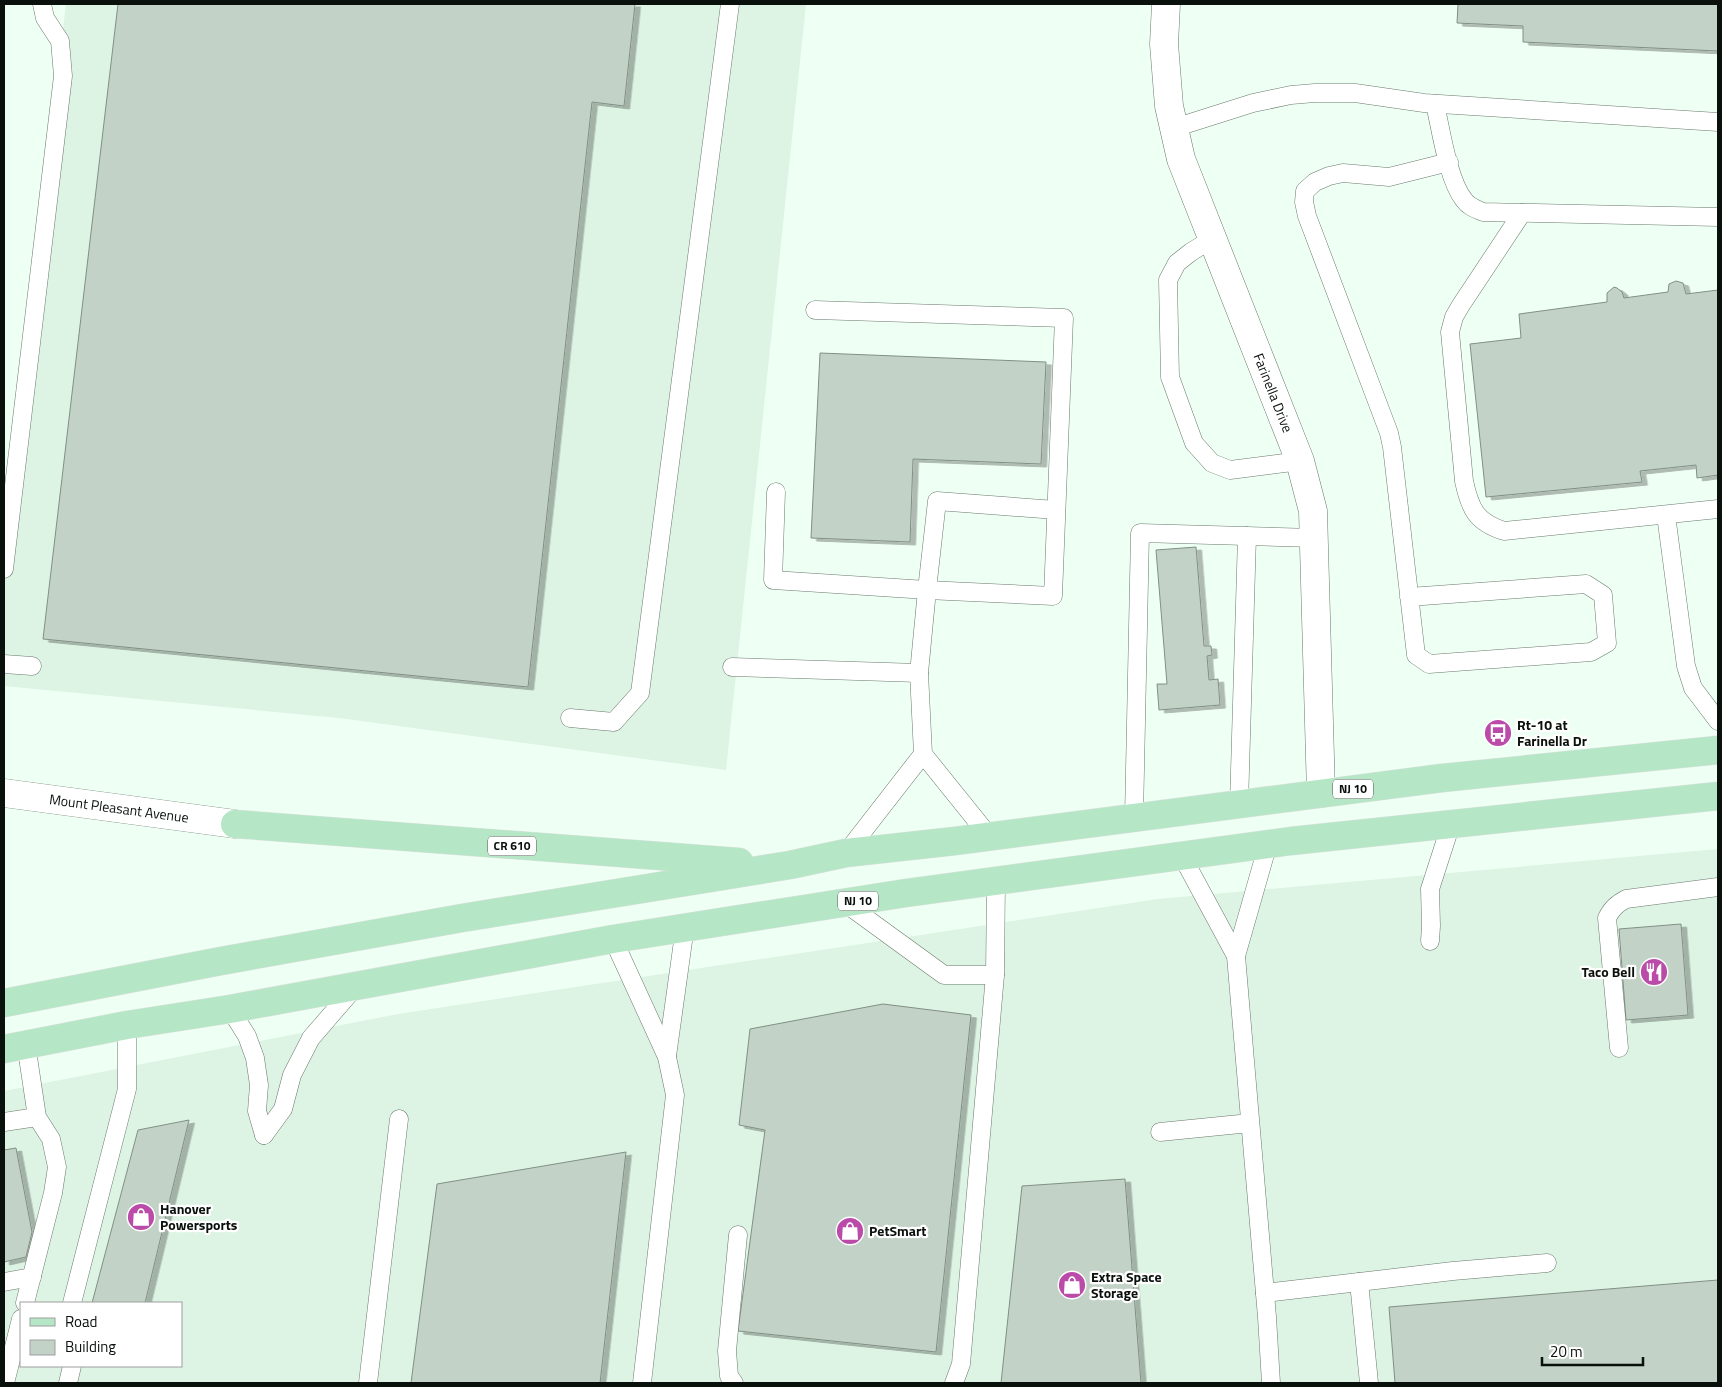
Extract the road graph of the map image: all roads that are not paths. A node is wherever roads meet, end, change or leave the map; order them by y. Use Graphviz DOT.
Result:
graph roads {
  1 [pos="42,4"];
  2 [pos="730,4"];
  3 [pos="1166,4"];
  4 [pos="1435,104"];
  5 [pos="1718,122"];
  6 [pos="1174,128"];
  7 [pos="1449,162"];
  8 [pos="1522,213"];
  9 [pos="1718,216"];
  10 [pos="1212,239"];
  11 [pos="815,310"];
  12 [pos="1300,462"];
  13 [pos="776,492"];
  14 [pos="1718,509"];
  15 [pos="1056,510"];
  16 [pos="1666,515"];
  17 [pos="1247,536"];
  18 [pos="1314,538"];
  19 [pos="4,569"];
  20 [pos="927,590"];
  21 [pos="1409,597"];
  22 [pos="4,664"];
  23 [pos="32,666"];
  24 [pos="732,667"];
  25 [pos="919,673"];
  26 [pos="570,718"];
  27 [pos="1718,722"];
  28 [pos="1718,750"];
  29 [pos="923,754"];
  30 [pos="4,793"];
  31 [pos="1321,793"];
  32 [pos="1718,796"];
  33 [pos="1239,804"];
  34 [pos="1134,817"];
  35 [pos="235,824"];
  36 [pos="1451,824"];
  37 [pos="989,836"];
  38 [pos="1268,844"];
  39 [pos="846,853"];
  40 [pos="1182,856"];
  41 [pos="790,865"];
  42 [pos="996,882"];
  43 [pos="1718,887"];
  44 [pos="845,903"];
  45 [pos="685,928"];
  46 [pos="613,939"];
  47 [pos="1430,941"];
  48 [pos="1236,956"];
  49 [pos="995,975"];
  50 [pos="356,986"];
  51 [pos="4,1003"];
  52 [pos="230,1009"];
  53 [pos="127,1024"];
  54 [pos="15,1047"];
  55 [pos="1618,1048"];
  56 [pos="667,1056"];
  57 [pos="38,1117"];
  58 [pos="399,1119"];
  59 [pos="4,1122"];
  60 [pos="1250,1123"];
  61 [pos="1160,1132"];
  62 [pos="738,1235"];
  63 [pos="1547,1263"];
  64 [pos="32,1277"];
  65 [pos="4,1282"];
  66 [pos="1359,1282"];
  67 [pos="1265,1293"];
  68 [pos="25,1302"];
  69 [pos="72,1302"];
  70 [pos="20,1323"];
  71 [pos="72,1367"];
  72 [pos="5,1383"];
  73 [pos="68,1383"];
  74 [pos="368,1383"];
  75 [pos="642,1383"];
  76 [pos="734,1383"];
  77 [pos="954,1383"];
  78 [pos="1271,1383"];
  79 [pos="1369,1383"];
  1 -- 19 [label="lane"];
  2 -- 26 [label="lane"];
  3 -- 6 [label="street, Farinella Drive"];
  4 -- 5 [label="lane"];
  4 -- 6 [label="lane"];
  4 -- 7 [label="lane"];
  6 -- 10 [label="street, Farinella Drive"];
  7 -- 8 [label="lane"];
  7 -- 21 [label="lane"];
  8 -- 9 [label="lane"];
  8 -- 16 [label="lane"];
  10 -- 12 [label="street, Farinella Drive"];
  10 -- 12 [label="lane"];
  11 -- 15 [label="lane"];
  12 -- 18 [label="street, Farinella Drive"];
  13 -- 20 [label="lane"];
  14 -- 16 [label="lane"];
  15 -- 20 [label="lane"];
  15 -- 20 [label="lane"];
  16 -- 27 [label="lane"];
  17 -- 18 [label="lane"];
  17 -- 33 [label="lane"];
  17 -- 34 [label="lane"];
  18 -- 31 [label="street, Farinella Drive"];
  20 -- 25 [label="lane"];
  21 -- 21 [label="lane"];
  22 -- 23 [label="lane"];
  24 -- 25 [label="lane"];
  25 -- 29 [label="lane"];
  28 -- 31 [label="main road, NJ 10"];
  29 -- 37 [label="lane"];
  29 -- 39 [label="lane"];
  30 -- 35 [label="street, Mount Pleasant Avenue / CR 610"];
  31 -- 33 [label="main road, NJ 10"];
  32 -- 36 [label="main road, NJ 10"];
  33 -- 34 [label="main road, NJ 10"];
  34 -- 37 [label="main road, NJ 10"];
  35 -- 41 [label="main road, CR 610"];
  36 -- 38 [label="main road, NJ 10"];
  36 -- 47 [label="lane"];
  37 -- 39 [label="main road, NJ 10"];
  38 -- 40 [label="main road, NJ 10"];
  38 -- 48 [label="lane"];
  39 -- 41 [label="main road, NJ 10"];
  40 -- 42 [label="main road, NJ 10"];
  40 -- 48 [label="lane"];
  41 -- 51 [label="main road, NJ 10"];
  42 -- 44 [label="main road, NJ 10"];
  42 -- 49 [label="lane"];
  43 -- 55 [label="lane"];
  44 -- 45 [label="main road, NJ 10"];
  44 -- 49 [label="lane"];
  45 -- 46 [label="main road, NJ 10"];
  45 -- 56 [label="lane"];
  46 -- 50 [label="main road, NJ 10"];
  46 -- 56 [label="lane"];
  48 -- 60 [label="lane"];
  49 -- 77 [label="lane"];
  50 -- 52 [label="main road, NJ 10"];
  50 -- 52 [label="lane"];
  52 -- 53 [label="main road, NJ 10"];
  53 -- 54 [label="main road, NJ 10"];
  53 -- 69 [label="lane"];
  54 -- 57 [label="lane"];
  56 -- 75 [label="lane"];
  57 -- 59 [label="lane"];
  57 -- 64 [label="lane"];
  58 -- 74 [label="lane"];
  60 -- 61 [label="lane"];
  60 -- 67 [label="lane"];
  62 -- 76 [label="lane"];
  63 -- 66 [label="lane"];
  64 -- 65 [label="lane"];
  64 -- 68 [label="lane"];
  66 -- 67 [label="lane"];
  66 -- 79 [label="lane"];
  67 -- 78 [label="lane"];
  70 -- 72 [label="lane"];
  71 -- 73 [label="lane"];
}
